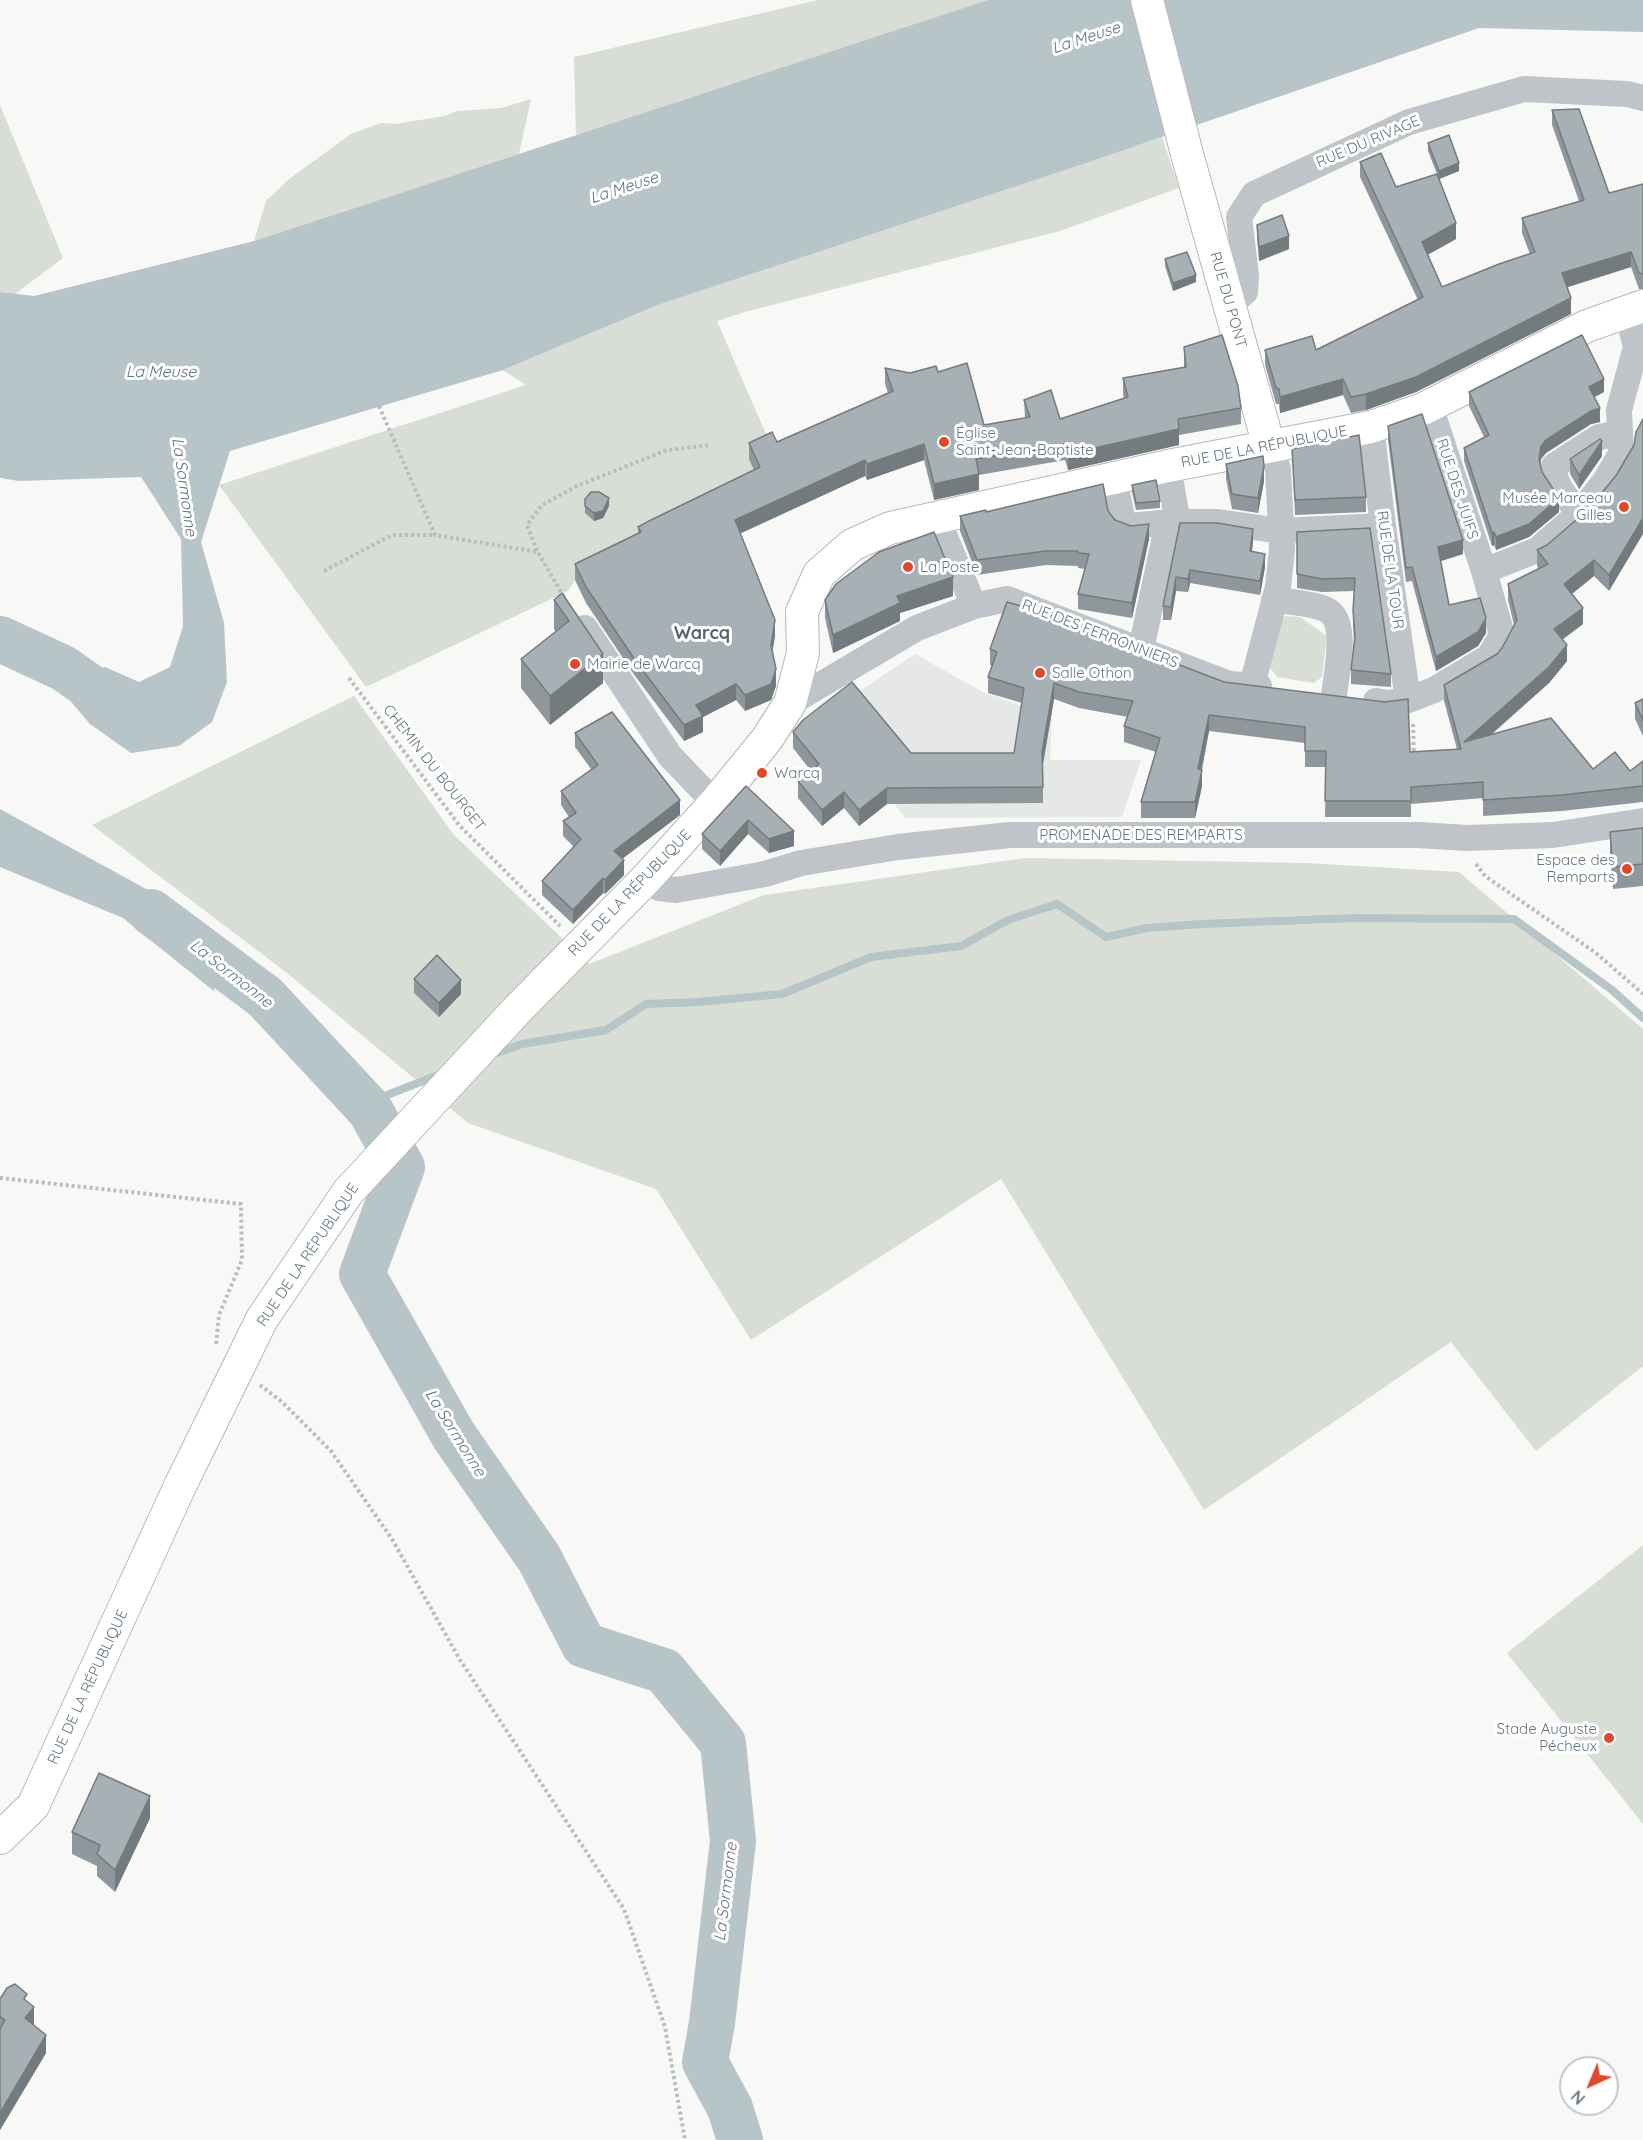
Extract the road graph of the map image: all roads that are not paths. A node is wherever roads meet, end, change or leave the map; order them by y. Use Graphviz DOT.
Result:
graph roads {
  1 [pos="1147,0"];
  2 [pos="1643,98"];
  3 [pos="1229,305"];
  4 [pos="1635,309"];
  5 [pos="1431,406"];
  6 [pos="1371,427"];
  7 [pos="1620,433"];
  8 [pos="1269,446"];
  9 [pos="1168,466"];
  10 [pos="1114,478"];
  11 [pos="1580,513"];
  12 [pos="937,518"];
  13 [pos="1171,522"];
  14 [pos="1383,526"];
  15 [pos="1281,531"];
  16 [pos="1484,572"];
  17 [pos="1274,600"];
  18 [pos="567,602"];
  19 [pos="974,606"];
  20 [pos="1139,649"];
  21 [pos="1252,685"];
  22 [pos="1311,693"];
  23 [pos="1401,701"];
  24 [pos="790,703"];
  25 [pos="715,803"];
  26 [pos="1643,821"];
  27 [pos="645,879"];
  28 [pos="0,1838"];
  1 -- 3 [label="main road, RUE DU PONT"];
  2 -- 3 [label="street, RUE DU RIVAGE"];
  3 -- 8 [label="main road, RUE DU PONT"];
  4 -- 5 [label="main road, RUE DE LA RÉPUBLIQUE"];
  4 -- 7 [label="street"];
  5 -- 6 [label="main road, RUE DE LA RÉPUBLIQUE"];
  5 -- 16 [label="street, RUE DES JUIFS"];
  6 -- 8 [label="main road, RUE DE LA RÉPUBLIQUE"];
  6 -- 14 [label="street, RUE DE LA TOUR"];
  7 -- 11 [label="street"];
  7 -- 11 [label="street"];
  8 -- 9 [label="main road, RUE DE LA RÉPUBLIQUE"];
  8 -- 15 [label="street"];
  9 -- 10 [label="main road, RUE DE LA RÉPUBLIQUE"];
  9 -- 13 [label="street"];
  10 -- 12 [label="main road, RUE DE LA RÉPUBLIQUE"];
  10 -- 13 [label="street"];
  11 -- 16 [label="street"];
  12 -- 19 [label="street"];
  12 -- 24 [label="main road, RUE DE LA RÉPUBLIQUE"];
  13 -- 15 [label="street"];
  13 -- 20 [label="street"];
  14 -- 15 [label="street"];
  14 -- 23 [label="street, RUE DE LA TOUR"];
  15 -- 17 [label="street"];
  16 -- 23 [label="street, RUE DES JUIFS"];
  17 -- 21 [label="street"];
  17 -- 22 [label="street"];
  18 -- 25 [label="street"];
  19 -- 20 [label="street, RUE DES FERRONNIERS"];
  19 -- 24 [label="street, RUE DES FERRONNIERS"];
  20 -- 21 [label="street, RUE DES FERRONNIERS"];
  21 -- 22 [label="street, RUE DES FERRONNIERS"];
  22 -- 23 [label="street, RUE DES FERRONNIERS"];
  24 -- 25 [label="main road, RUE DE LA RÉPUBLIQUE"];
  25 -- 27 [label="main road, RUE DE LA RÉPUBLIQUE"];
  26 -- 27 [label="street, PROMENADE DES REMPARTS"];
  27 -- 28 [label="main road, RUE DE LA RÉPUBLIQUE"];
}
